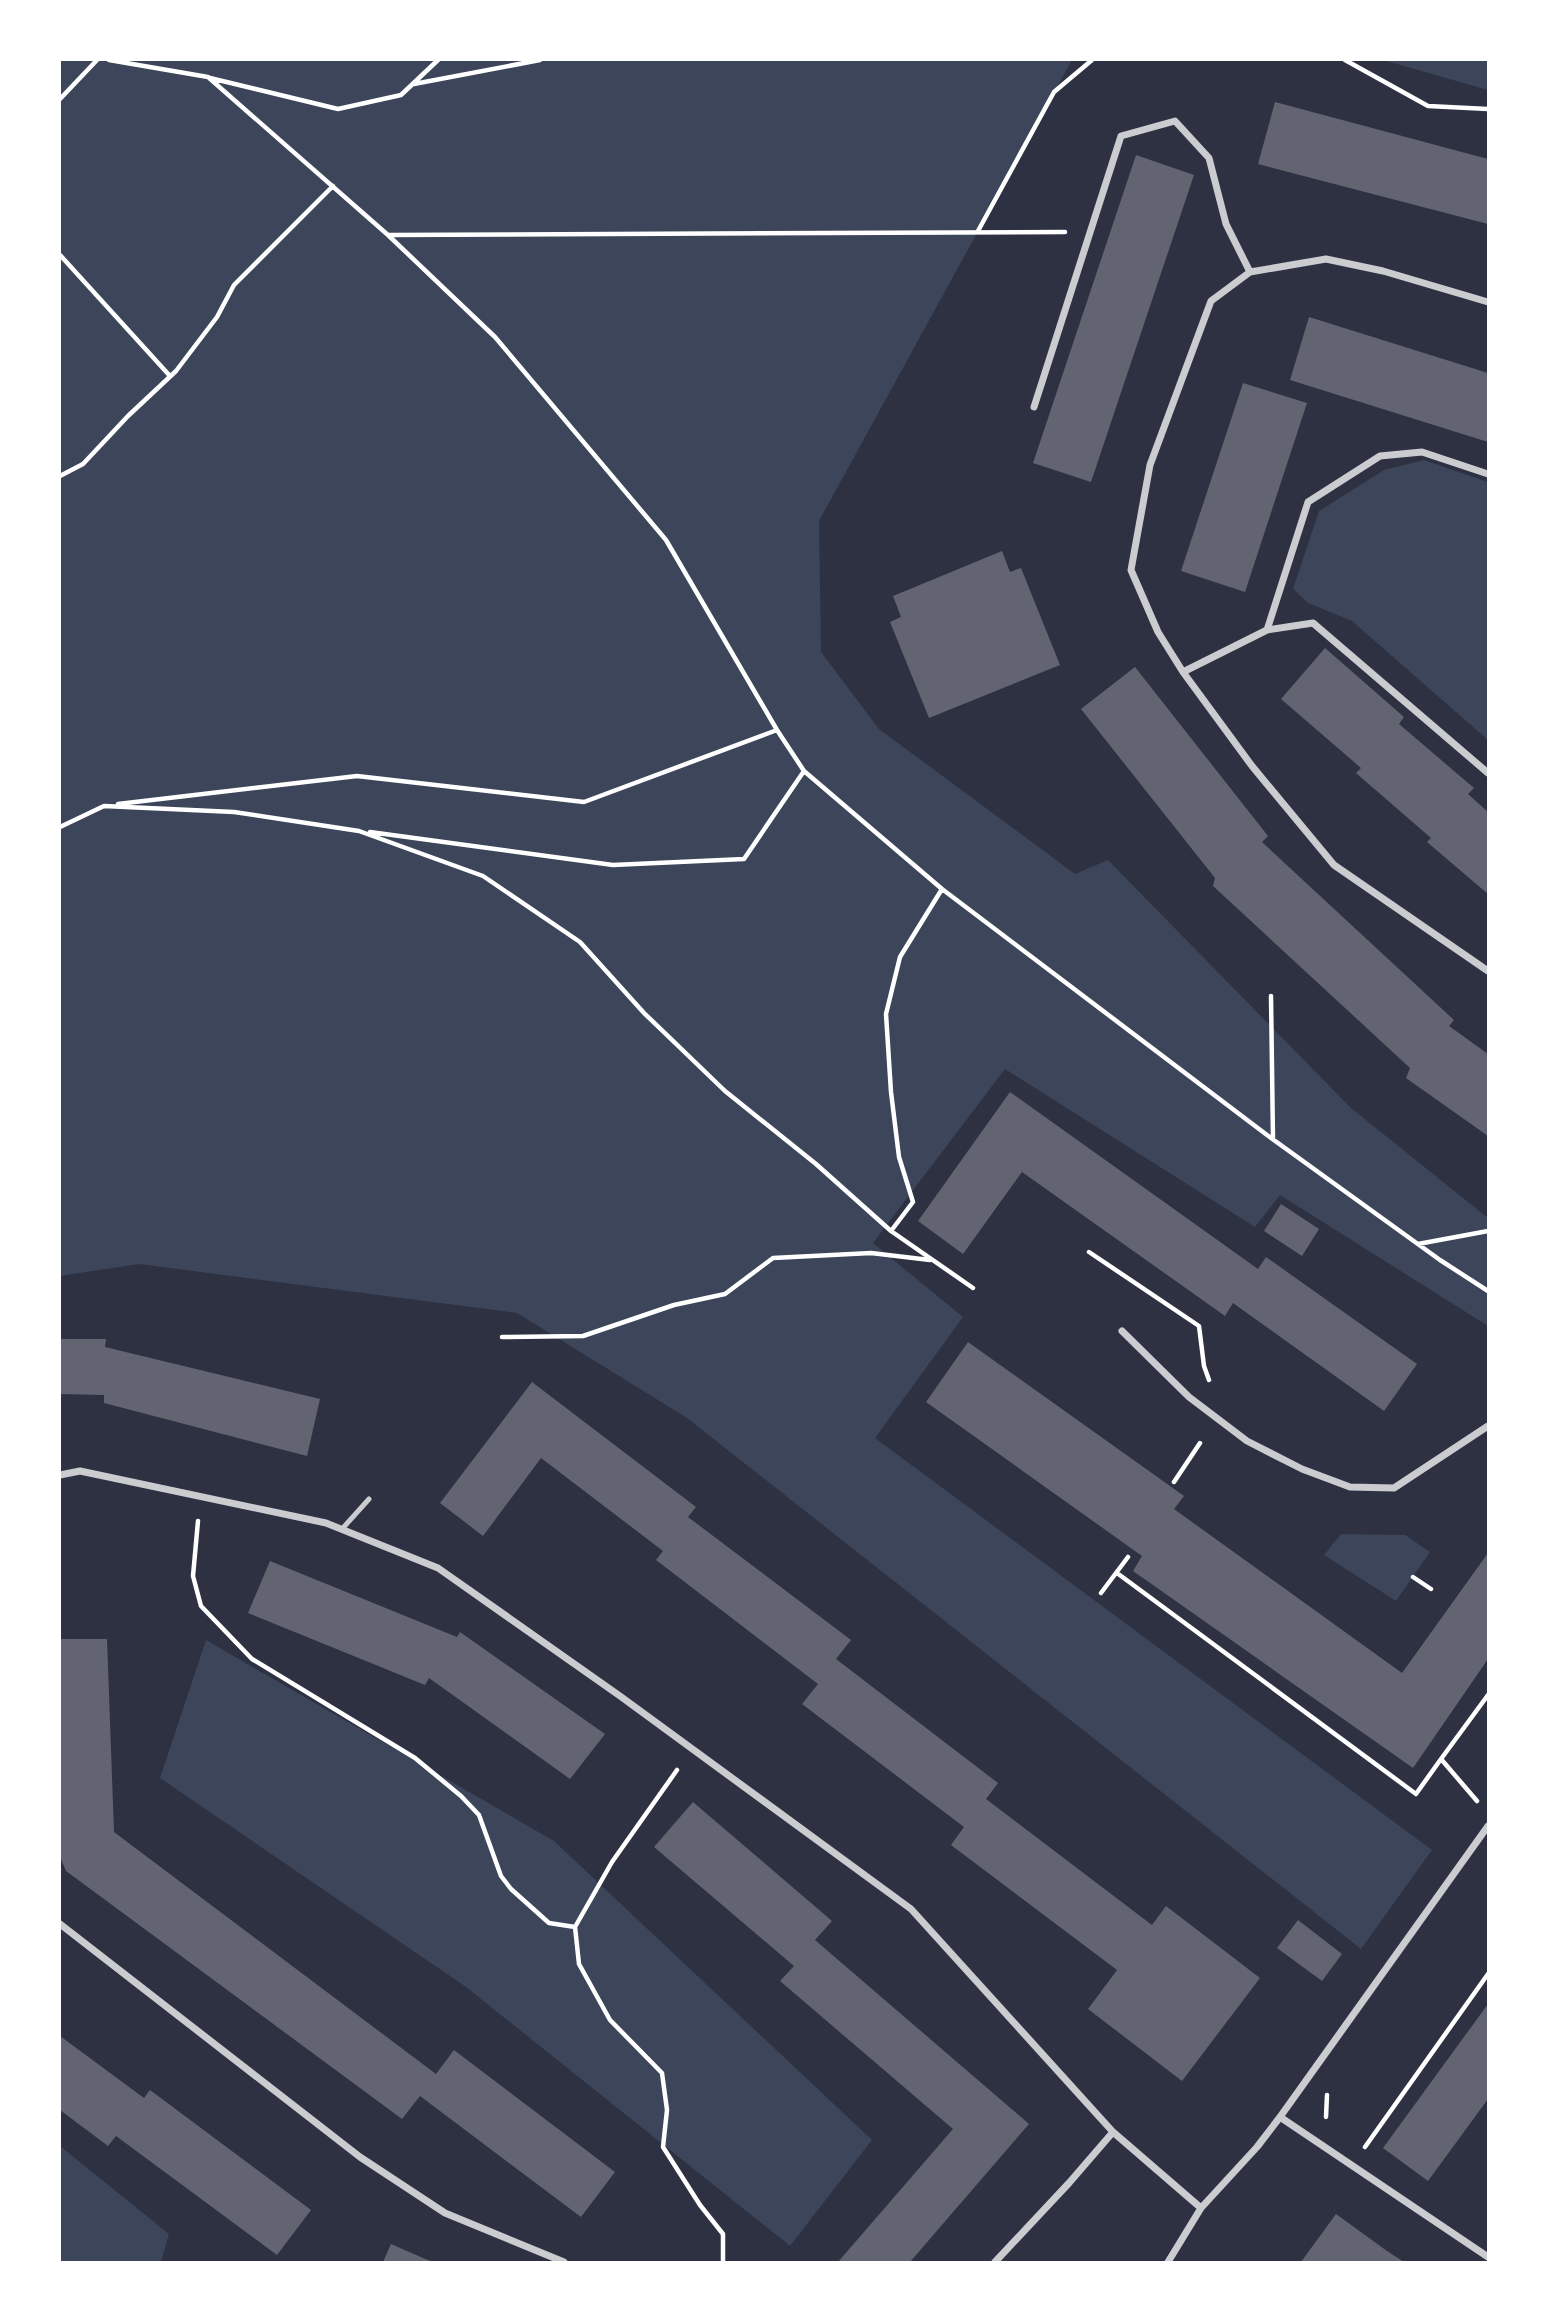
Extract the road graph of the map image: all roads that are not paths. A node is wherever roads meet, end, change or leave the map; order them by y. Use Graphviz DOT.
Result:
graph roads {
  1 [pos="1250,272"];
  2 [pos="1489,302"];
  3 [pos="1034,407"];
  4 [pos="1489,474"];
  5 [pos="1267,630"];
  6 [pos="1183,672"];
  7 [pos="1489,773"];
  8 [pos="1489,971"];
  9 [pos="1122,1331"];
  10 [pos="1489,1426"];
  11 [pos="60,1475"];
  12 [pos="369,1499"];
  13 [pos="342,1529"];
  14 [pos="1489,1826"];
  15 [pos="60,1924"];
  16 [pos="1280,2118"];
  17 [pos="1113,2132"];
  18 [pos="1201,2208"];
  19 [pos="1489,2257"];
  20 [pos="564,2263"];
  21 [pos="995,2263"];
  22 [pos="1168,2263"];
  1 -- 2 [label="street"];
  1 -- 3 [label="street"];
  1 -- 6 [label="street"];
  4 -- 5 [label="street"];
  5 -- 6 [label="street"];
  5 -- 7 [label="street"];
  6 -- 8 [label="street"];
  9 -- 10 [label="street"];
  11 -- 13 [label="street"];
  12 -- 13 [label="lane"];
  13 -- 17 [label="street"];
  14 -- 16 [label="street"];
  15 -- 20 [label="street"];
  16 -- 18 [label="street"];
  16 -- 19 [label="street"];
  17 -- 18 [label="street"];
  17 -- 21 [label="street"];
  18 -- 22 [label="street"];
}
